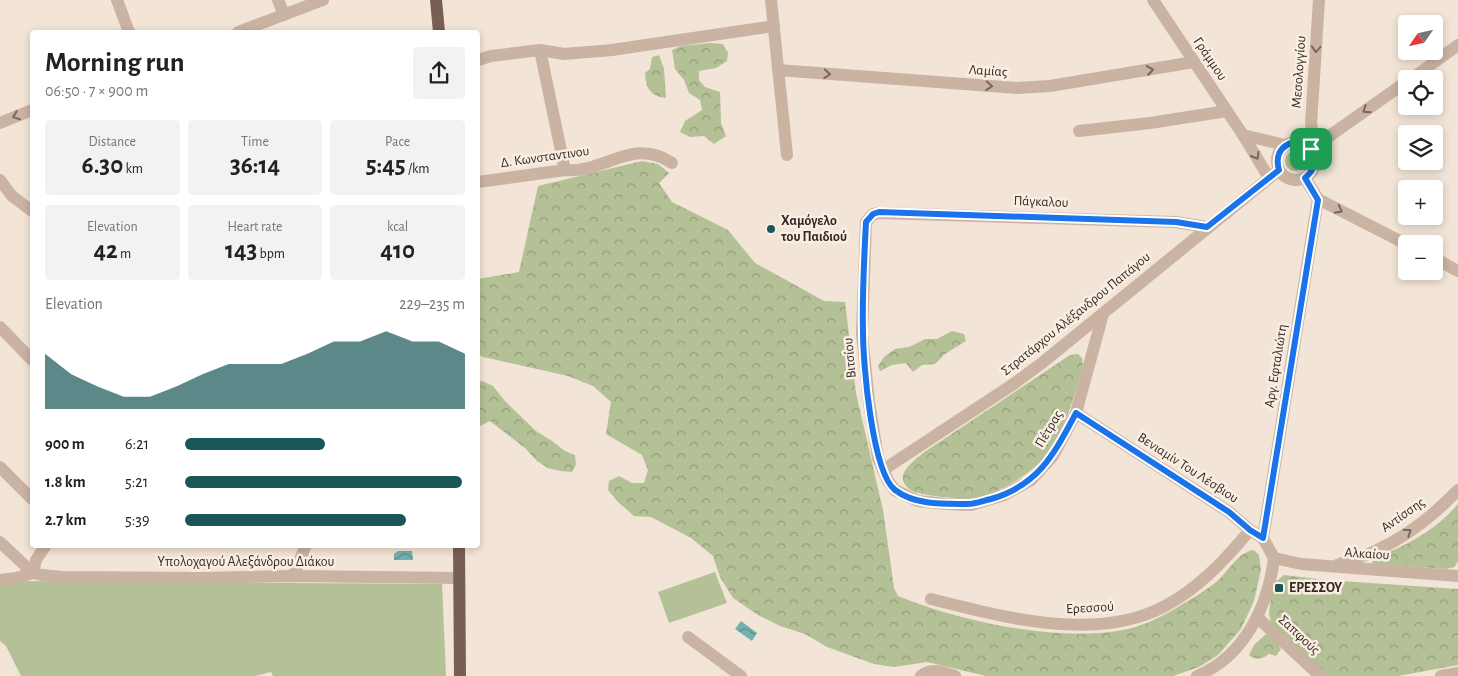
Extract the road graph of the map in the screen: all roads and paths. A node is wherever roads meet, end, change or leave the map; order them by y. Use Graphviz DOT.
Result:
graph roads {
  1 [pos="117,0"];
  2 [pos="278,0"];
  3 [pos="323,0"];
  4 [pos="436,0"];
  5 [pos="771,0"];
  6 [pos="1153,0"];
  7 [pos="1319,0"];
  8 [pos="284,15"];
  9 [pos="774,26"];
  10 [pos="128,30"];
  11 [pos="243,30"];
  12 [pos="439,30"];
  13 [pos="1458,45"];
  14 [pos="540,50"];
  15 [pos="480,59"];
  16 [pos="1194,62"];
  17 [pos="778,70"];
  18 [pos="1423,70"];
  19 [pos="1398,88"];
  20 [pos="30,111"];
  21 [pos="1226,111"];
  22 [pos="0,123"];
  23 [pos="1079,131"];
  24 [pos="1244,135"];
  25 [pos="1285,145"];
  26 [pos="1313,148"];
  27 [pos="787,155"];
  28 [pos="672,163"];
  29 [pos="565,170"];
  30 [pos="1274,174"];
  31 [pos="1305,178"];
  32 [pos="0,180"];
  33 [pos="480,182"];
  34 [pos="1318,200"];
  35 [pos="30,210"];
  36 [pos="873,214"];
  37 [pos="1207,227"];
  38 [pos="1398,240"];
  39 [pos="1443,262"];
  40 [pos="1458,270"];
  41 [pos="1103,314"];
  42 [pos="0,327"];
  43 [pos="30,358"];
  44 [pos="1076,413"];
  45 [pos="0,467"];
  46 [pos="883,470"];
  47 [pos="1458,490"];
  48 [pos="30,497"];
  49 [pos="1250,530"];
  50 [pos="1263,538"];
  51 [pos="0,542"];
  52 [pos="44,548"];
  53 [pos="305,548"];
  54 [pos="459,548"];
  55 [pos="1274,558"];
  56 [pos="1332,566"];
  57 [pos="33,573"];
  58 [pos="293,576"];
  59 [pos="1458,576"];
  60 [pos="459,578"];
  61 [pos="0,580"];
  62 [pos="931,599"];
  63 [pos="1257,617"];
  64 [pos="688,637"];
  65 [pos="1458,673"];
  66 [pos="1202,675"];
  67 [pos="460,676"];
  68 [pos="741,676"];
  69 [pos="921,676"];
  70 [pos="955,676"];
  71 [pos="1320,676"];
  72 [pos="1441,676"];
  1 -- 10 [label="street"];
  2 -- 8 [label="street"];
  3 -- 8 [label="street"];
  4 -- 12 [label="main road"];
  5 -- 9 [label="street"];
  6 -- 16 [label="street, Γράμμου"];
  7 -- 26 [label="street, Μεσολογγίου, one-way"];
  8 -- 11 [label="street"];
  9 -- 14 [label="street"];
  9 -- 17 [label="street"];
  13 -- 18 [label="street"];
  14 -- 15 [label="street"];
  14 -- 29 [label="street"];
  17 -- 16 [label="street, Λαμίας, one-way"];
  16 -- 21 [label="street, Γράμμου"];
  17 -- 27 [label="street"];
  19 -- 26 [label="street, one-way"];
  20 -- 22 [label="street, one-way"];
  21 -- 23 [label="street"];
  21 -- 24 [label="street, Γράμμου"];
  24 -- 25 [label="street"];
  24 -- 30 [label="street, Γράμμου, one-way"];
  25 -- 26 [label="street"];
  25 -- 30 [label="street"];
  26 -- 31 [label="street"];
  28 -- 29 [label="street, Δ. Κωνσταντινου"];
  29 -- 33 [label="street, Δ. Κωνσταντινου"];
  30 -- 31 [label="street"];
  30 -- 37 [label="street, Στρατάρχου Αλέξανδρου Παπάγου"];
  31 -- 34 [label="street"];
  32 -- 35 [label="street"];
  34 -- 38 [label="street, one-way"];
  34 -- 50 [label="street, Αργ. Εφταλιώτη"];
  36 -- 37 [label="street, Πάγκαλου"];
  36 -- 46 [label="street, Βιτσίου"];
  37 -- 41 [label="street, Στρατάρχου Αλέξανδρου Παπάγου"];
  39 -- 40 [label="street"];
  41 -- 44 [label="street, Πέτρας"];
  41 -- 46 [label="street, Στρατάρχου Αλέξανδρου Παπάγου"];
  42 -- 43 [label="street"];
  44 -- 46 [label="street, Πέτρας"];
  44 -- 49 [label="street, Βενιαμίν Του Λέσβιου"];
  45 -- 48 [label="street"];
  56 -- 47 [label="street, Αντίσσης, one-way"];
  49 -- 50 [label="street, Βενιαμίν Του Λέσβιου"];
  49 -- 62 [label="street, Ερεσσού"];
  50 -- 55 [label="street, Βενιαμίν Του Λέσβιου"];
  51 -- 57 [label="street"];
  52 -- 57 [label="street"];
  53 -- 58 [label="street"];
  54 -- 60 [label="main road"];
  55 -- 56 [label="street, Αλκαίου"];
  55 -- 63 [label="street"];
  56 -- 59 [label="street, Αλκαίου"];
  57 -- 58 [label="street, Υπολοχαγού Αλεξάνδρου Διάκου"];
  57 -- 61 [label="street"];
  58 -- 60 [label="street, Υπολοχαγού Αλεξάνδρου Διάκου"];
  60 -- 67 [label="main road"];
  63 -- 66 [label="street"];
  63 -- 71 [label="street, Σαπφούς"];
  64 -- 68 [label="street"];
  65 -- 72 [label="street"];
  69 -- 70 [label="street"];
}
